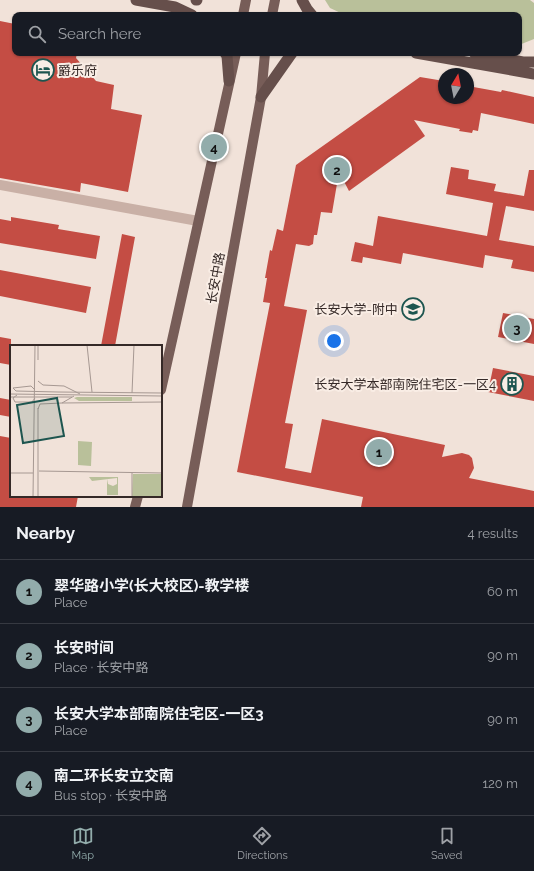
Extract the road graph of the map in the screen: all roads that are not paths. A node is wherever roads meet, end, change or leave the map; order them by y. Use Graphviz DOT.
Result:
graph roads {
  1 [pos="136,0"];
  2 [pos="246,0"];
  3 [pos="275,0"];
  4 [pos="302,0"];
  5 [pos="186,12"];
  6 [pos="244,12"];
  7 [pos="273,12"];
  8 [pos="310,12"];
  9 [pos="227,56"];
  10 [pos="235,56"];
  11 [pos="265,56"];
  12 [pos="290,56"];
  13 [pos="433,56"];
  14 [pos="490,56"];
  15 [pos="534,62"];
  16 [pos="534,74"];
  17 [pos="229,81"];
  18 [pos="261,97"];
  19 [pos="0,186"];
  20 [pos="198,221"];
  21 [pos="162,385"];
  22 [pos="138,497"];
  23 [pos="135,507"];
  24 [pos="187,507"];
  1 -- 5 [label="highway"];
  2 -- 6 [label="main road"];
  3 -- 7 [label="main road"];
  4 -- 8 [label="highway"];
  9 -- 17 [label="highway"];
  10 -- 17 [label="main road"];
  11 -- 18 [label="main road, 长安中路"];
  12 -- 18 [label="highway"];
  13 -- 16 [label="highway"];
  14 -- 15 [label="highway"];
  17 -- 20 [label="main road"];
  18 -- 24 [label="main road, 长安中路"];
  19 -- 20 [label="street"];
  20 -- 21 [label="main road"];
  22 -- 23 [label="main road"];
}
